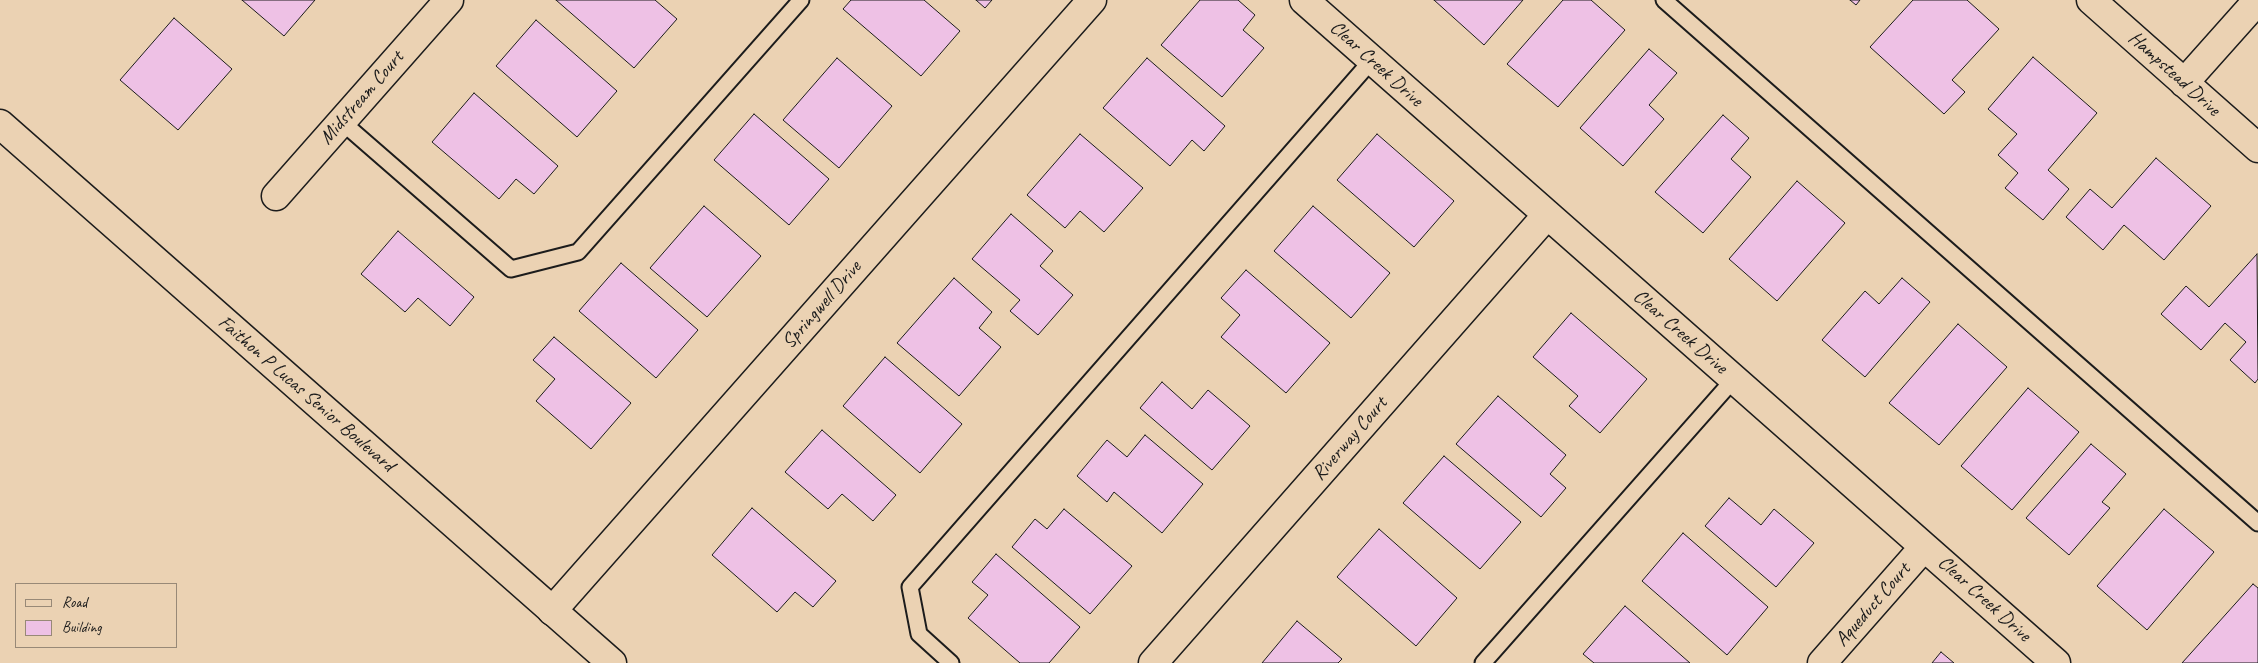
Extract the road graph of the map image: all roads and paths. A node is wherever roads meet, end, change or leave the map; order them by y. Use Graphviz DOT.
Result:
graph roads {
  1 [pos="449,0"];
  2 [pos="801,0"];
  3 [pos="1092,0"];
  4 [pos="1304,0"];
  5 [pos="1664,0"];
  6 [pos="2091,0"];
  7 [pos="2258,0"];
  8 [pos="1372,60"];
  9 [pos="2184,83"];
  10 [pos="342,122"];
  11 [pos="0,124"];
  12 [pos="2258,148"];
  13 [pos="276,196"];
  14 [pos="1547,215"];
  15 [pos="1734,379"];
  16 [pos="2258,523"];
  17 [pos="1924,546"];
  18 [pos="552,611"];
  19 [pos="612,663"];
  20 [pos="951,663"];
  21 [pos="1153,663"];
  22 [pos="1483,663"];
  23 [pos="1822,663"];
  24 [pos="2056,663"];
  1 -- 10 [label="street, Midstream Court"];
  2 -- 10 [label="lane"];
  3 -- 18 [label="street, Springwell Drive"];
  4 -- 8 [label="street, Clear Creek Drive"];
  5 -- 16 [label="lane"];
  6 -- 9 [label="street, Hampstead Drive"];
  7 -- 9 [label="street"];
  8 -- 14 [label="street, Clear Creek Drive"];
  8 -- 20 [label="lane"];
  9 -- 12 [label="street, Hampstead Drive"];
  10 -- 13 [label="street, Midstream Court"];
  11 -- 18 [label="street, Faithon P Lucas Senior Boulevard"];
  14 -- 15 [label="street, Clear Creek Drive"];
  14 -- 21 [label="street, Riverway Court"];
  15 -- 17 [label="street, Clear Creek Drive"];
  15 -- 22 [label="lane"];
  17 -- 23 [label="street, Aqueduct Court"];
  17 -- 24 [label="street, Clear Creek Drive"];
  18 -- 19 [label="street, Faithon P Lucas Senior Boulevard"];
}
